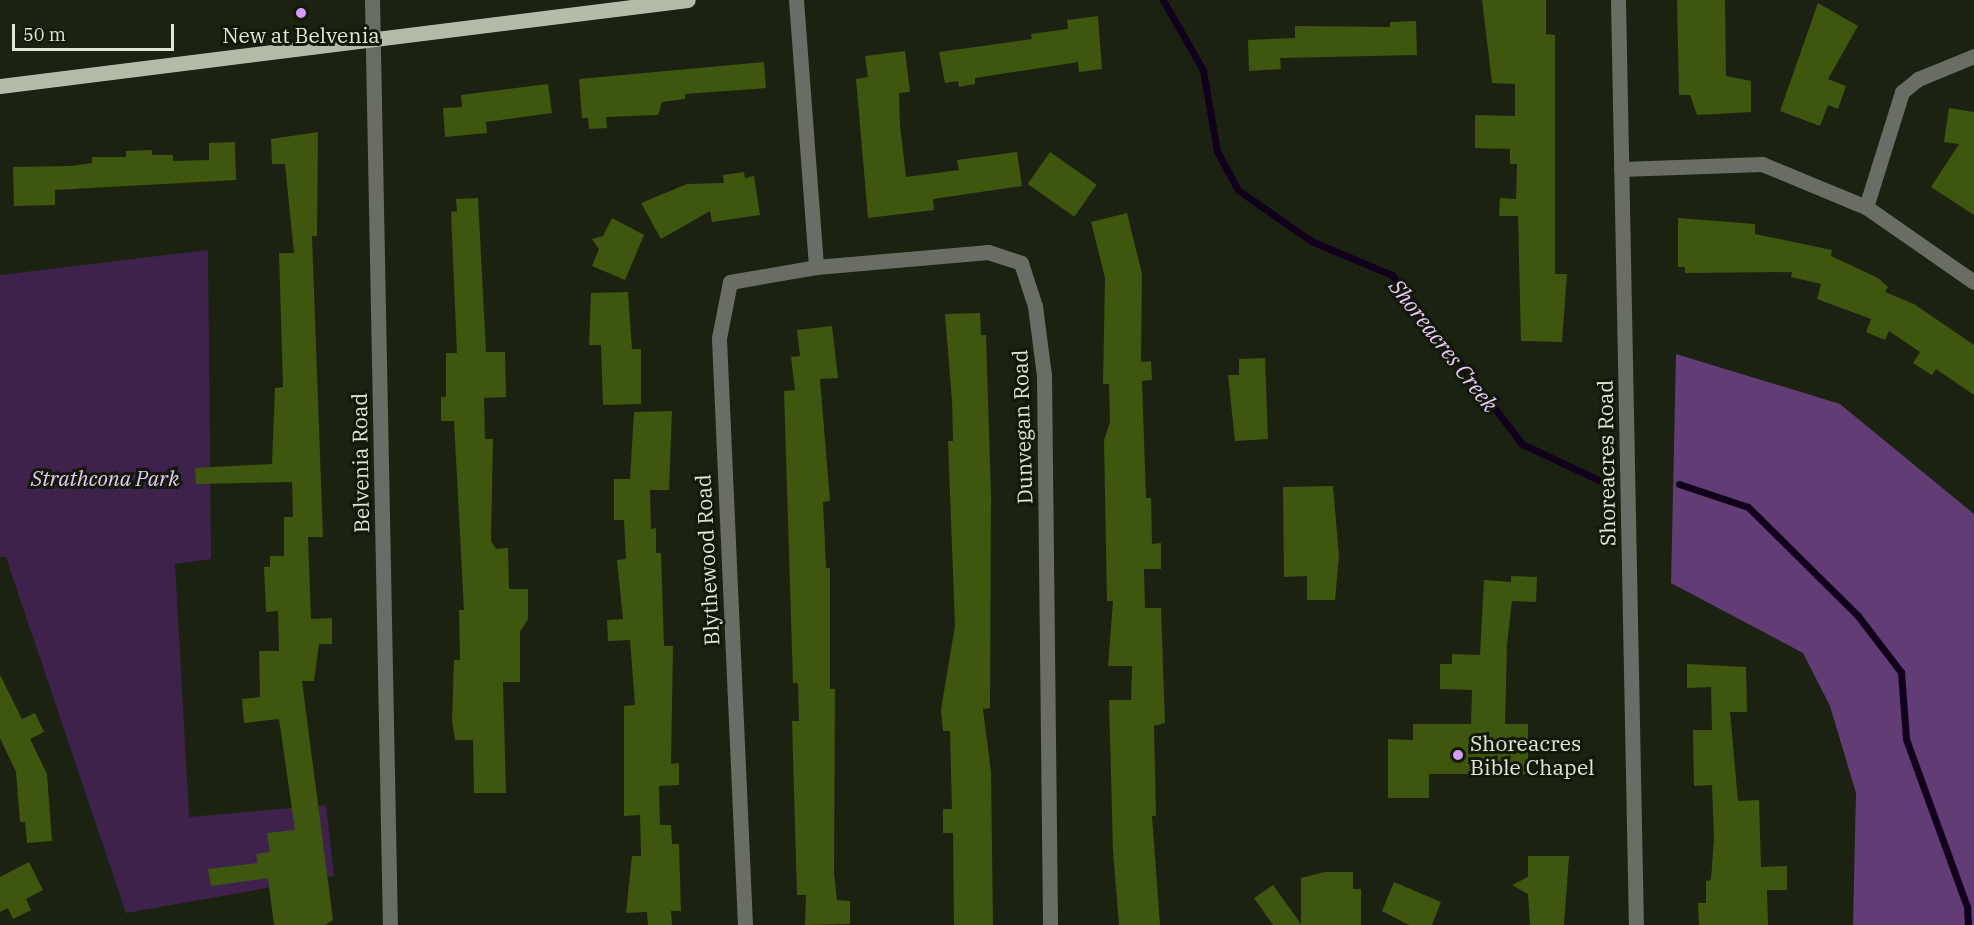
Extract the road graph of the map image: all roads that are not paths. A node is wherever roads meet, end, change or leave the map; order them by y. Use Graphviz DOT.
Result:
graph roads {
  1 [pos="372,0"];
  2 [pos="688,0"];
  3 [pos="796,0"];
  4 [pos="1618,0"];
  5 [pos="373,37"];
  6 [pos="1974,56"];
  7 [pos="0,86"];
  8 [pos="1621,169"];
  9 [pos="1866,207"];
  10 [pos="816,267"];
  11 [pos="1974,282"];
  12 [pos="390,925"];
  13 [pos="745,925"];
  14 [pos="1050,925"];
  15 [pos="1636,925"];
  1 -- 5 [label="street, Belvenia Road"];
  2 -- 5 [label="main road"];
  3 -- 10 [label="street"];
  4 -- 8 [label="street, Shoreacres Road"];
  5 -- 7 [label="main road"];
  5 -- 12 [label="street, Belvenia Road"];
  6 -- 9 [label="street"];
  8 -- 9 [label="street"];
  8 -- 15 [label="street, Shoreacres Road"];
  9 -- 11 [label="street"];
  10 -- 13 [label="street, Blythewood Road"];
  10 -- 14 [label="street, Dunvegan Road"];
}
